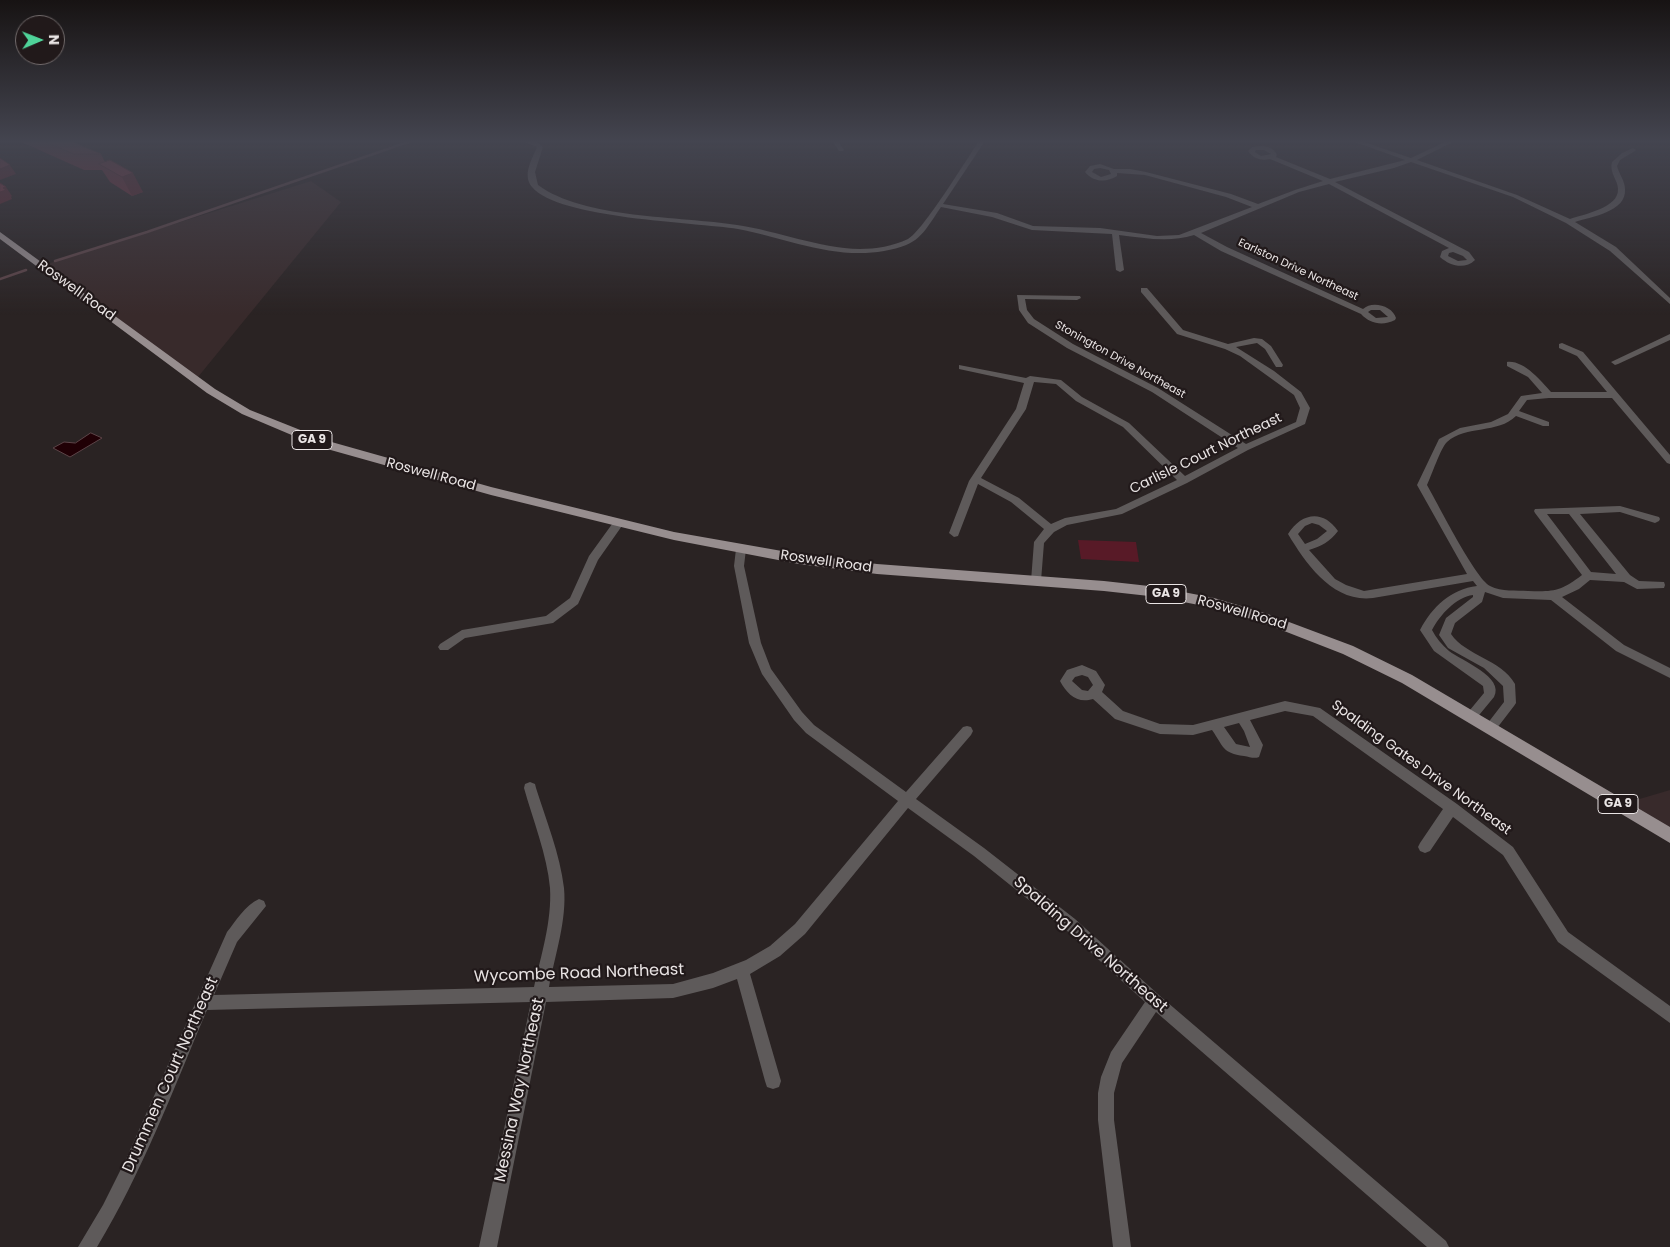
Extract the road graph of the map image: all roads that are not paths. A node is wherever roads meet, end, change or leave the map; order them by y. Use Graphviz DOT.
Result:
graph roads {
  1 [pos="554,199"];
  2 [pos="944,199"];
  3 [pos="1240,199"];
  4 [pos="1277,199"];
  5 [pos="1362,199"];
  6 [pos="1522,199"];
  7 [pos="1619,199"];
  8 [pos="940,205"];
  9 [pos="1258,207"];
  10 [pos="1569,221"];
  11 [pos="1115,232"];
  12 [pos="1196,233"];
  13 [pos="0,235"];
  14 [pos="1462,252"];
  15 [pos="1120,270"];
  16 [pos="1144,290"];
  17 [pos="1077,298"];
  18 [pos="1670,302"];
  19 [pos="1364,312"];
  20 [pos="1670,338"];
  21 [pos="1562,346"];
  22 [pos="1228,347"];
  23 [pos="1615,362"];
  24 [pos="1510,364"];
  25 [pos="1279,365"];
  26 [pos="962,367"];
  27 [pos="1030,382"];
  28 [pos="1549,395"];
  29 [pos="1613,395"];
  30 [pos="1514,412"];
  31 [pos="1546,424"];
  32 [pos="1244,448"];
  33 [pos="1670,461"];
  34 [pos="974,481"];
  35 [pos="1184,481"];
  36 [pos="1572,510"];
  37 [pos="1655,519"];
  38 [pos="619,523"];
  39 [pos="1050,529"];
  40 [pos="954,533"];
  41 [pos="1302,549"];
  42 [pos="741,550"];
  43 [pos="1475,576"];
  44 [pos="1588,576"];
  45 [pos="1626,578"];
  46 [pos="1036,581"];
  47 [pos="1660,585"];
  48 [pos="1482,589"];
  49 [pos="1553,596"];
  50 [pos="444,647"];
  51 [pos="1670,673"];
  52 [pos="1094,694"];
  53 [pos="1471,716"];
  54 [pos="1241,717"];
  55 [pos="1215,724"];
  56 [pos="1490,728"];
  57 [pos="967,731"];
  58 [pos="530,788"];
  59 [pos="905,800"];
  60 [pos="1452,808"];
  61 [pos="1670,836"];
  62 [pos="1425,846"];
  63 [pos="260,906"];
  64 [pos="742,971"];
  65 [pos="541,994"];
  66 [pos="1155,1001"];
  67 [pos="203,1002"];
  68 [pos="1670,1015"];
  69 [pos="773,1081"];
  70 [pos="87,1247"];
  71 [pos="488,1247"];
  72 [pos="1122,1247"];
  73 [pos="1440,1247"];
  1 -- 8 [label="street"];
  2 -- 8 [label="street"];
  3 -- 9 [label="street"];
  4 -- 9 [label="street"];
  5 -- 14 [label="street"];
  6 -- 10 [label="street"];
  7 -- 10 [label="street"];
  8 -- 11 [label="street"];
  9 -- 12 [label="street"];
  10 -- 18 [label="street"];
  11 -- 12 [label="street"];
  11 -- 15 [label="street"];
  12 -- 19 [label="street, Earlston Drive Northeast"];
  13 -- 38 [label="main road, Roswell Road / GA 9"];
  16 -- 22 [label="street, Carlisle Court Northeast"];
  17 -- 32 [label="street, Stonington Drive Northeast"];
  20 -- 23 [label="street"];
  21 -- 29 [label="street"];
  22 -- 25 [label="street"];
  22 -- 32 [label="street, Carlisle Court Northeast"];
  24 -- 28 [label="street"];
  26 -- 27 [label="street"];
  27 -- 34 [label="street"];
  27 -- 35 [label="street"];
  28 -- 29 [label="street"];
  28 -- 30 [label="street"];
  29 -- 33 [label="street"];
  30 -- 31 [label="street"];
  30 -- 43 [label="street"];
  32 -- 35 [label="street, Carlisle Court Northeast"];
  34 -- 39 [label="street"];
  34 -- 40 [label="street"];
  35 -- 39 [label="street, Carlisle Court Northeast"];
  36 -- 37 [label="street"];
  36 -- 44 [label="street"];
  36 -- 45 [label="street"];
  38 -- 42 [label="main road, Roswell Road / GA 9"];
  38 -- 50 [label="street"];
  39 -- 46 [label="street"];
  41 -- 43 [label="street"];
  42 -- 46 [label="main road, Roswell Road / GA 9"];
  42 -- 59 [label="street, Spalding Drive Northeast"];
  43 -- 48 [label="street"];
  44 -- 45 [label="street"];
  44 -- 49 [label="street"];
  45 -- 47 [label="street"];
  46 -- 53 [label="main road, Roswell Road / GA 9"];
  48 -- 49 [label="street"];
  48 -- 53 [label="street"];
  48 -- 56 [label="street"];
  49 -- 51 [label="street"];
  52 -- 55 [label="street, Spalding Gates Drive Northeast"];
  53 -- 56 [label="main road, Roswell Road / GA 9"];
  54 -- 55 [label="street, Spalding Gates Drive Northeast"];
  54 -- 55 [label="street"];
  54 -- 60 [label="street, Spalding Gates Drive Northeast"];
  56 -- 61 [label="main road, Roswell Road / GA 9"];
  57 -- 59 [label="street, Wycombe Road Northeast"];
  58 -- 65 [label="street, Messina Way Northeast"];
  59 -- 64 [label="street, Wycombe Road Northeast"];
  59 -- 66 [label="street, Spalding Drive Northeast"];
  60 -- 62 [label="street"];
  60 -- 68 [label="street, Spalding Gates Drive Northeast"];
  63 -- 67 [label="street, Drummen Court Northeast"];
  64 -- 65 [label="street, Wycombe Road Northeast"];
  64 -- 69 [label="street"];
  65 -- 67 [label="street, Wycombe Road Northeast"];
  65 -- 71 [label="street, Messina Way Northeast"];
  66 -- 72 [label="street"];
  66 -- 73 [label="street, Spalding Drive Northeast"];
  67 -- 70 [label="street, Drummen Court Northeast"];
}
